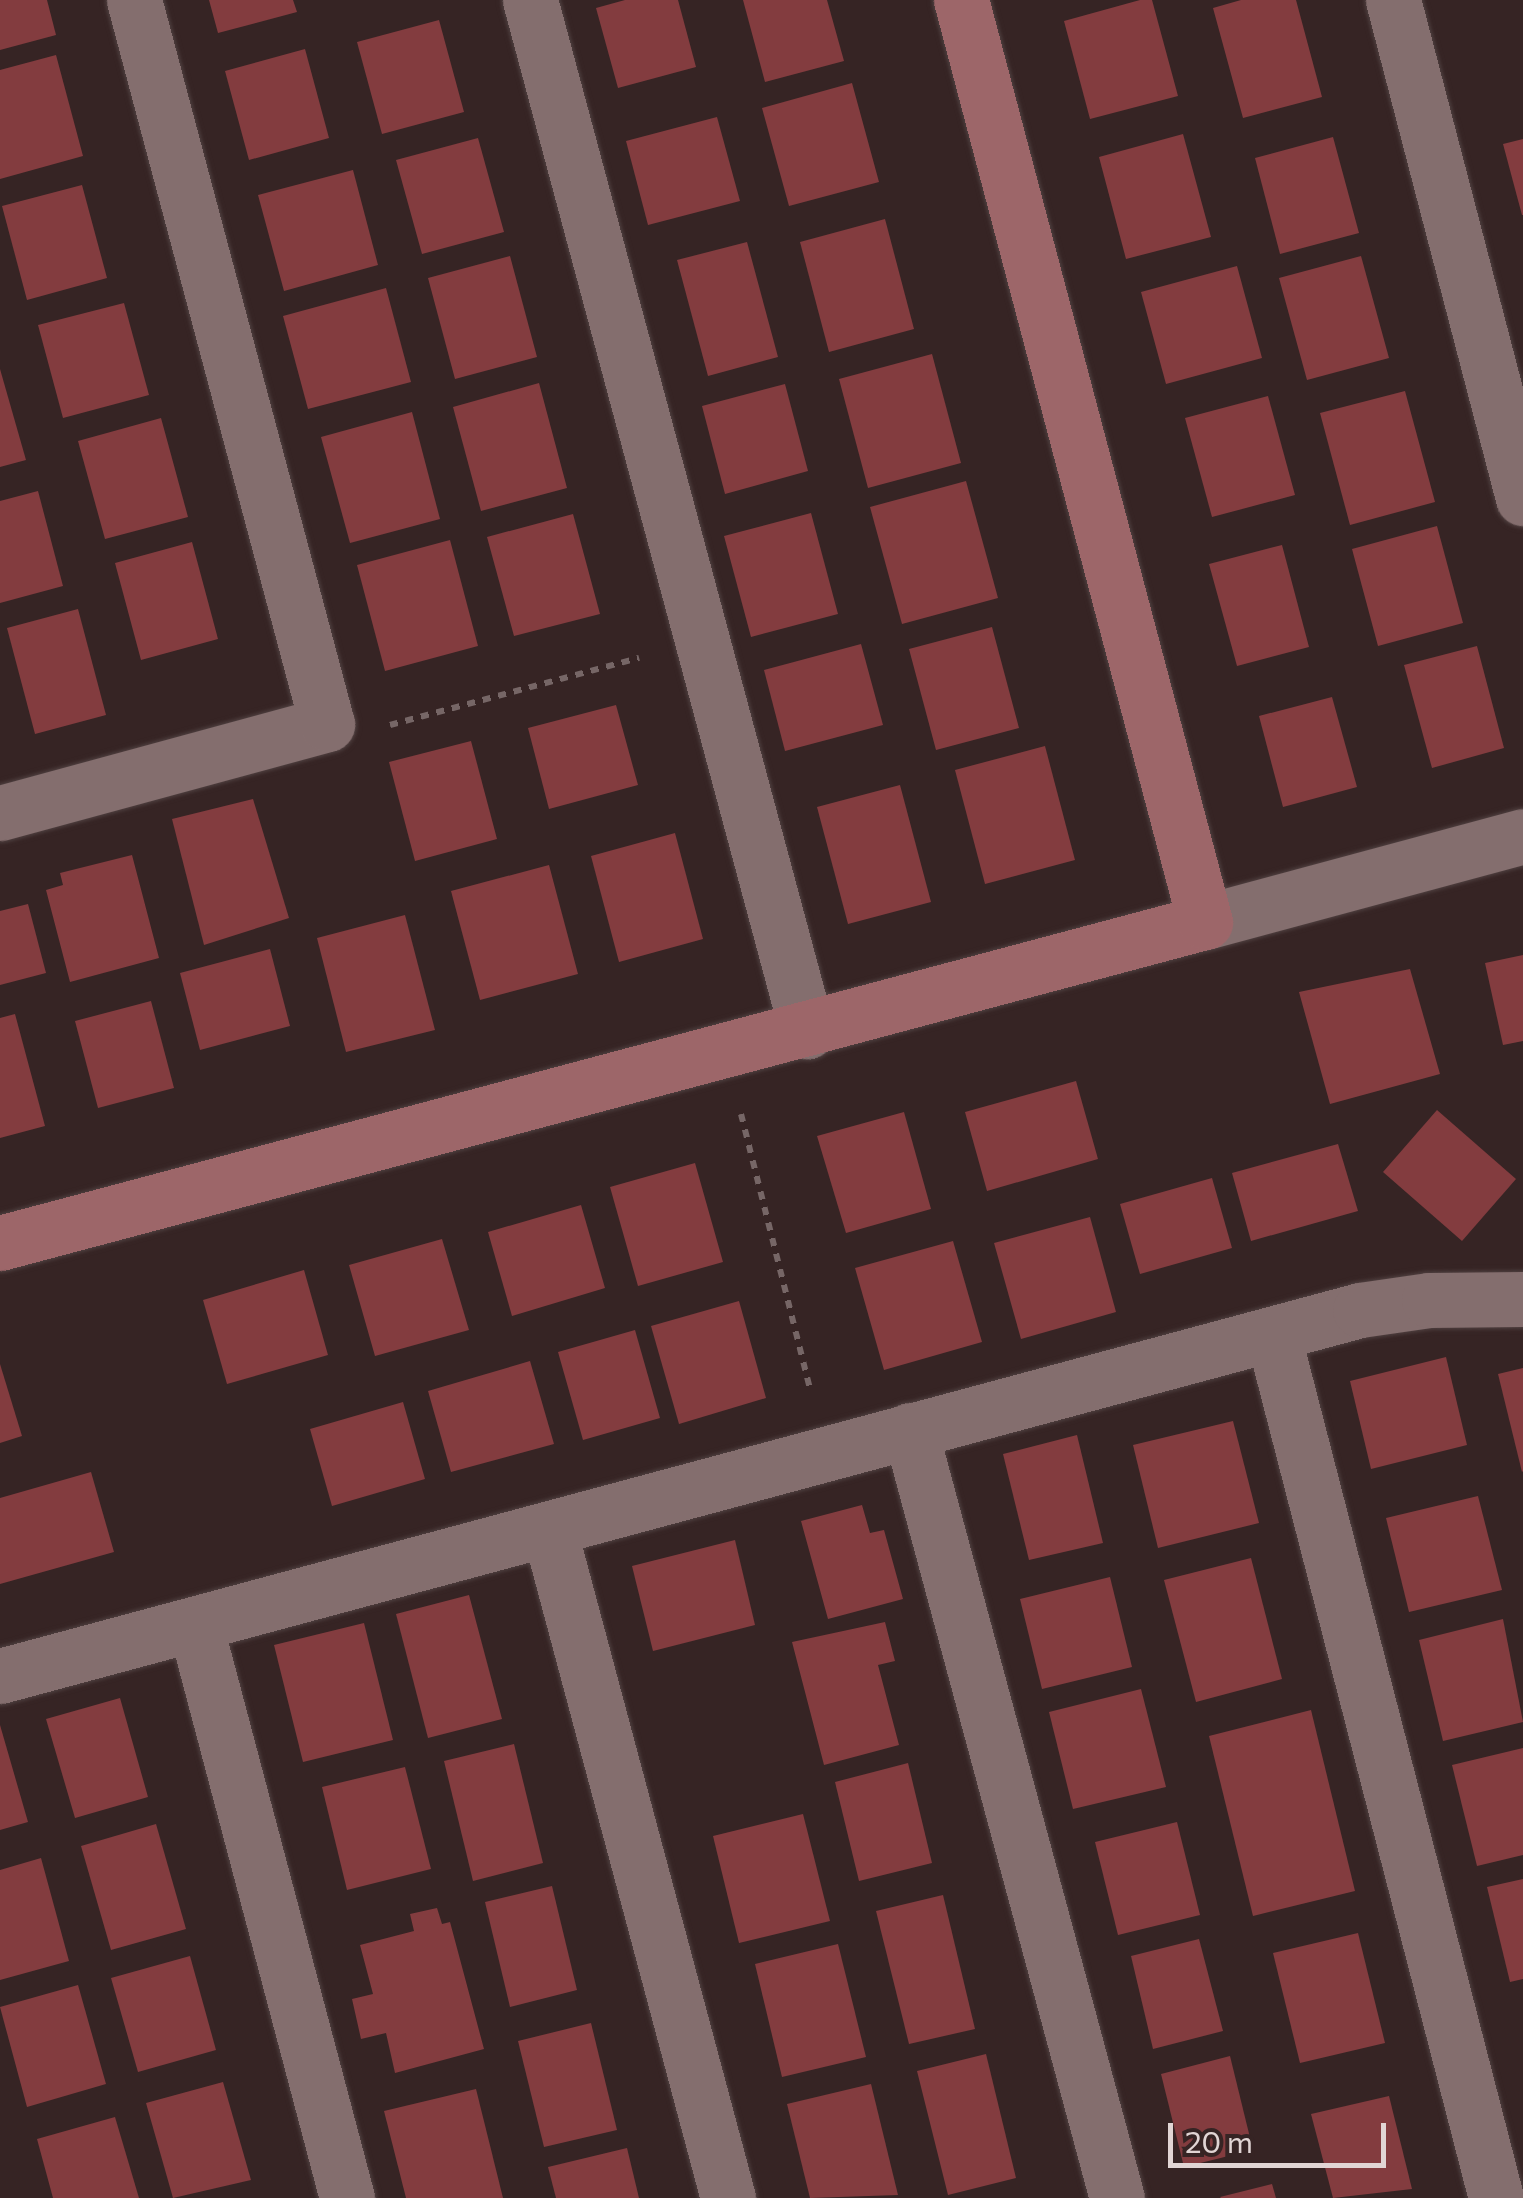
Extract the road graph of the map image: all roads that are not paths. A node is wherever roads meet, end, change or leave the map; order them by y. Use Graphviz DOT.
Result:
graph roads {
  1 [pos="134,0"];
  2 [pos="530,0"];
  3 [pos="961,0"];
  4 [pos="1392,0"];
  5 [pos="1523,498"];
  6 [pos="0,812"];
  7 [pos="1523,836"];
  8 [pos="1205,922"];
  9 [pos="806,1031"];
  10 [pos="0,1243"];
  11 [pos="1523,1300"];
  12 [pos="1273,1335"];
  13 [pos="910,1430"];
  14 [pos="549,1529"];
  15 [pos="196,1628"];
  16 [pos="0,1676"];
  17 [pos="347,2198"];
  18 [pos="728,2198"];
  19 [pos="1117,2198"];
  20 [pos="1496,2198"];
  1 -- 6 [label="street"];
  2 -- 9 [label="street"];
  3 -- 8 [label="street"];
  4 -- 5 [label="street"];
  7 -- 8 [label="street"];
  8 -- 9 [label="street"];
  9 -- 10 [label="street"];
  11 -- 12 [label="street"];
  12 -- 13 [label="street"];
  12 -- 20 [label="street"];
  13 -- 14 [label="street"];
  13 -- 19 [label="street"];
  14 -- 15 [label="street"];
  14 -- 18 [label="street"];
  15 -- 16 [label="street"];
  15 -- 17 [label="street"];
}
